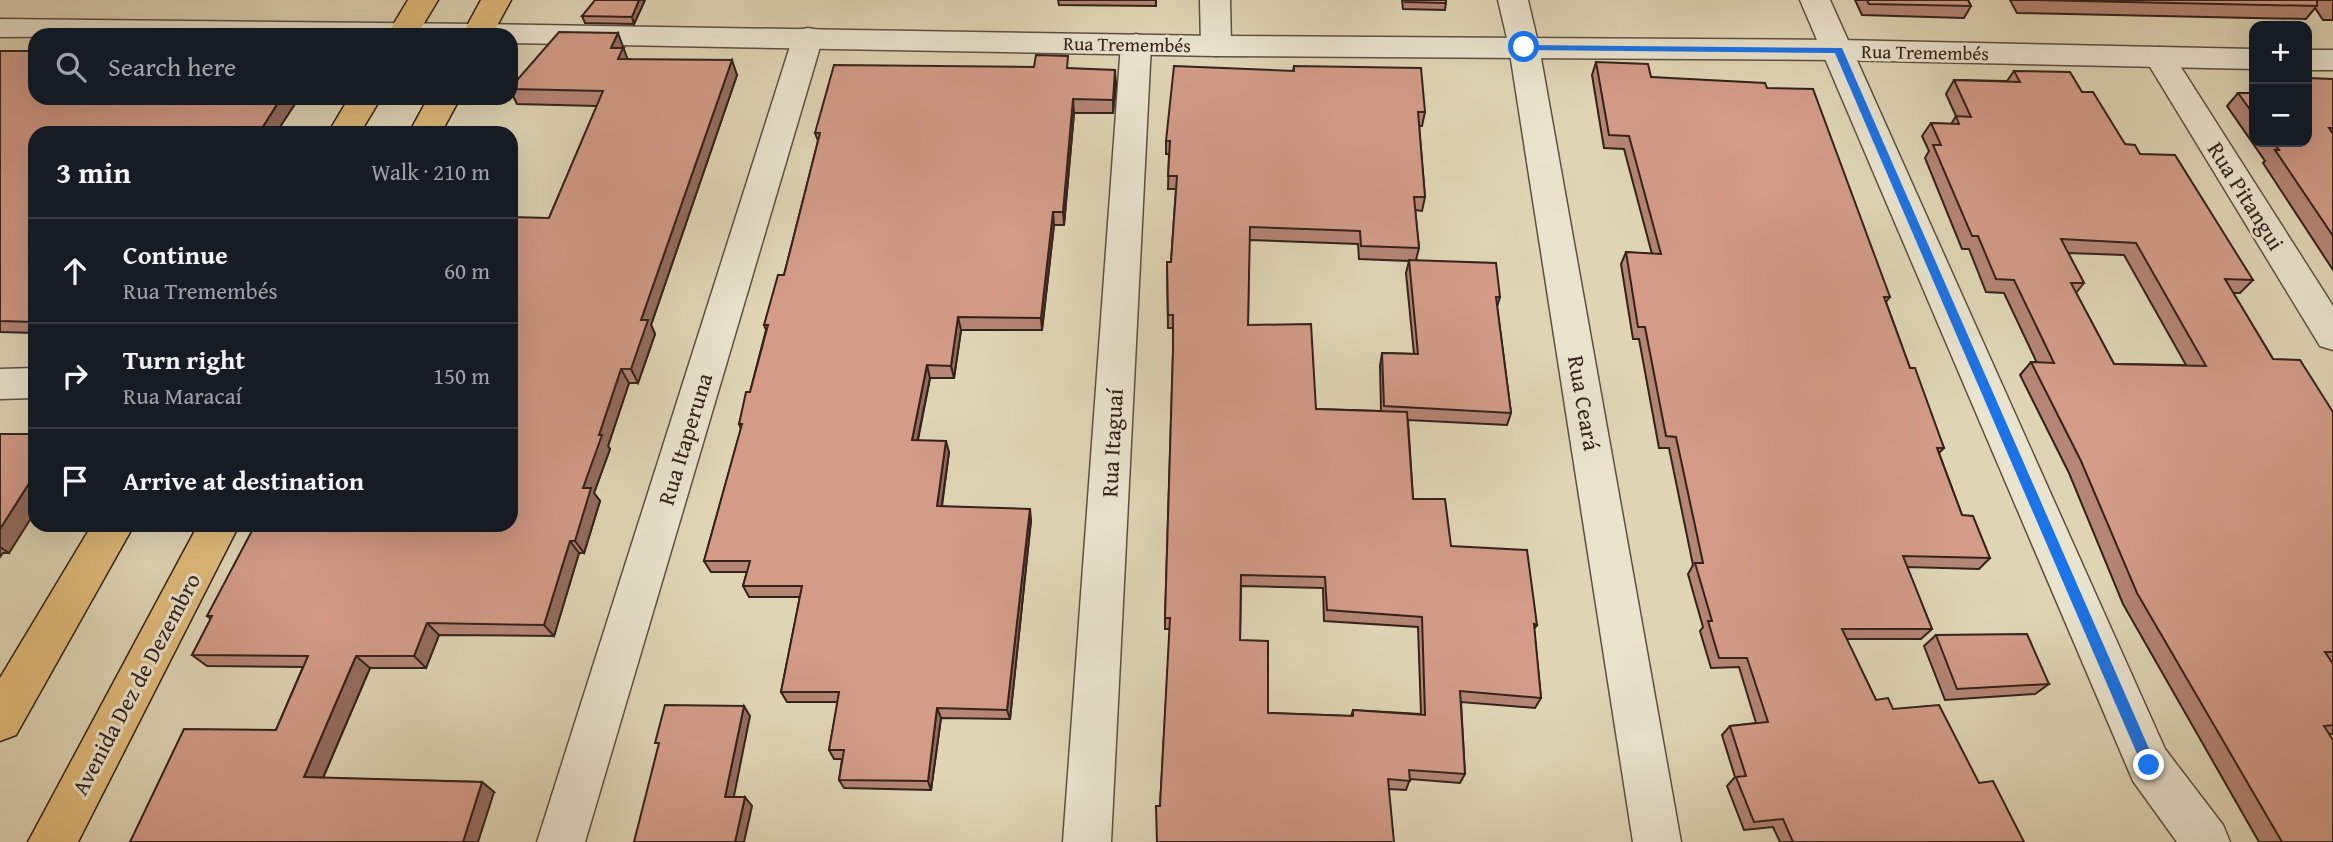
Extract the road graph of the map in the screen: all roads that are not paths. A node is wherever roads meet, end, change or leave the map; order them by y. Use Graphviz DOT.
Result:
graph roads {
  1 [pos="422,0"];
  2 [pos="496,0"];
  3 [pos="1215,0"];
  4 [pos="1513,0"];
  5 [pos="1815,0"];
  6 [pos="0,28"];
  7 [pos="28,28"];
  8 [pos="406,28"];
  9 [pos="480,28"];
  10 [pos="518,34"];
  11 [pos="808,37"];
  12 [pos="1136,44"];
  13 [pos="1216,46"];
  14 [pos="1524,47"];
  15 [pos="1839,50"];
  16 [pos="2159,57"];
  17 [pos="2249,59"];
  18 [pos="2312,60"];
  19 [pos="2333,60"];
  20 [pos="361,105"];
  21 [pos="440,105"];
  22 [pos="348,126"];
  23 [pos="429,126"];
  24 [pos="2333,335"];
  25 [pos="28,383"];
  26 [pos="0,384"];
  27 [pos="110,532"];
  28 [pos="215,532"];
  29 [pos="0,720"];
  30 [pos="1660,830"];
  31 [pos="52,842"];
  32 [pos="561,842"];
  33 [pos="1087,842"];
  34 [pos="2206,842"];
  1 -- 8 [label="highway"];
  2 -- 9 [label="highway"];
  3 -- 13 [label="street"];
  4 -- 14 [label="street, Rua Ceará"];
  5 -- 15 [label="street"];
  6 -- 7 [label="street, Rua Tremembés"];
  10 -- 11 [label="street, Rua Tremembés"];
  11 -- 12 [label="street, Rua Tremembés"];
  11 -- 32 [label="street, Rua Itaperuna"];
  12 -- 13 [label="street, Rua Tremembés"];
  12 -- 33 [label="street, Rua Itaguaí"];
  13 -- 14 [label="street, Rua Tremembés"];
  14 -- 15 [label="street, Rua Tremembés"];
  14 -- 30 [label="street, Rua Ceará"];
  15 -- 16 [label="street, Rua Tremembés"];
  15 -- 34 [label="street"];
  16 -- 17 [label="street, Rua Tremembés"];
  16 -- 24 [label="street, Rua Pitangui"];
  18 -- 19 [label="street"];
  20 -- 22 [label="highway"];
  21 -- 23 [label="highway"];
  25 -- 26 [label="street"];
  27 -- 29 [label="highway"];
  28 -- 31 [label="highway, Avenida Dez de Dezembro"];
}
